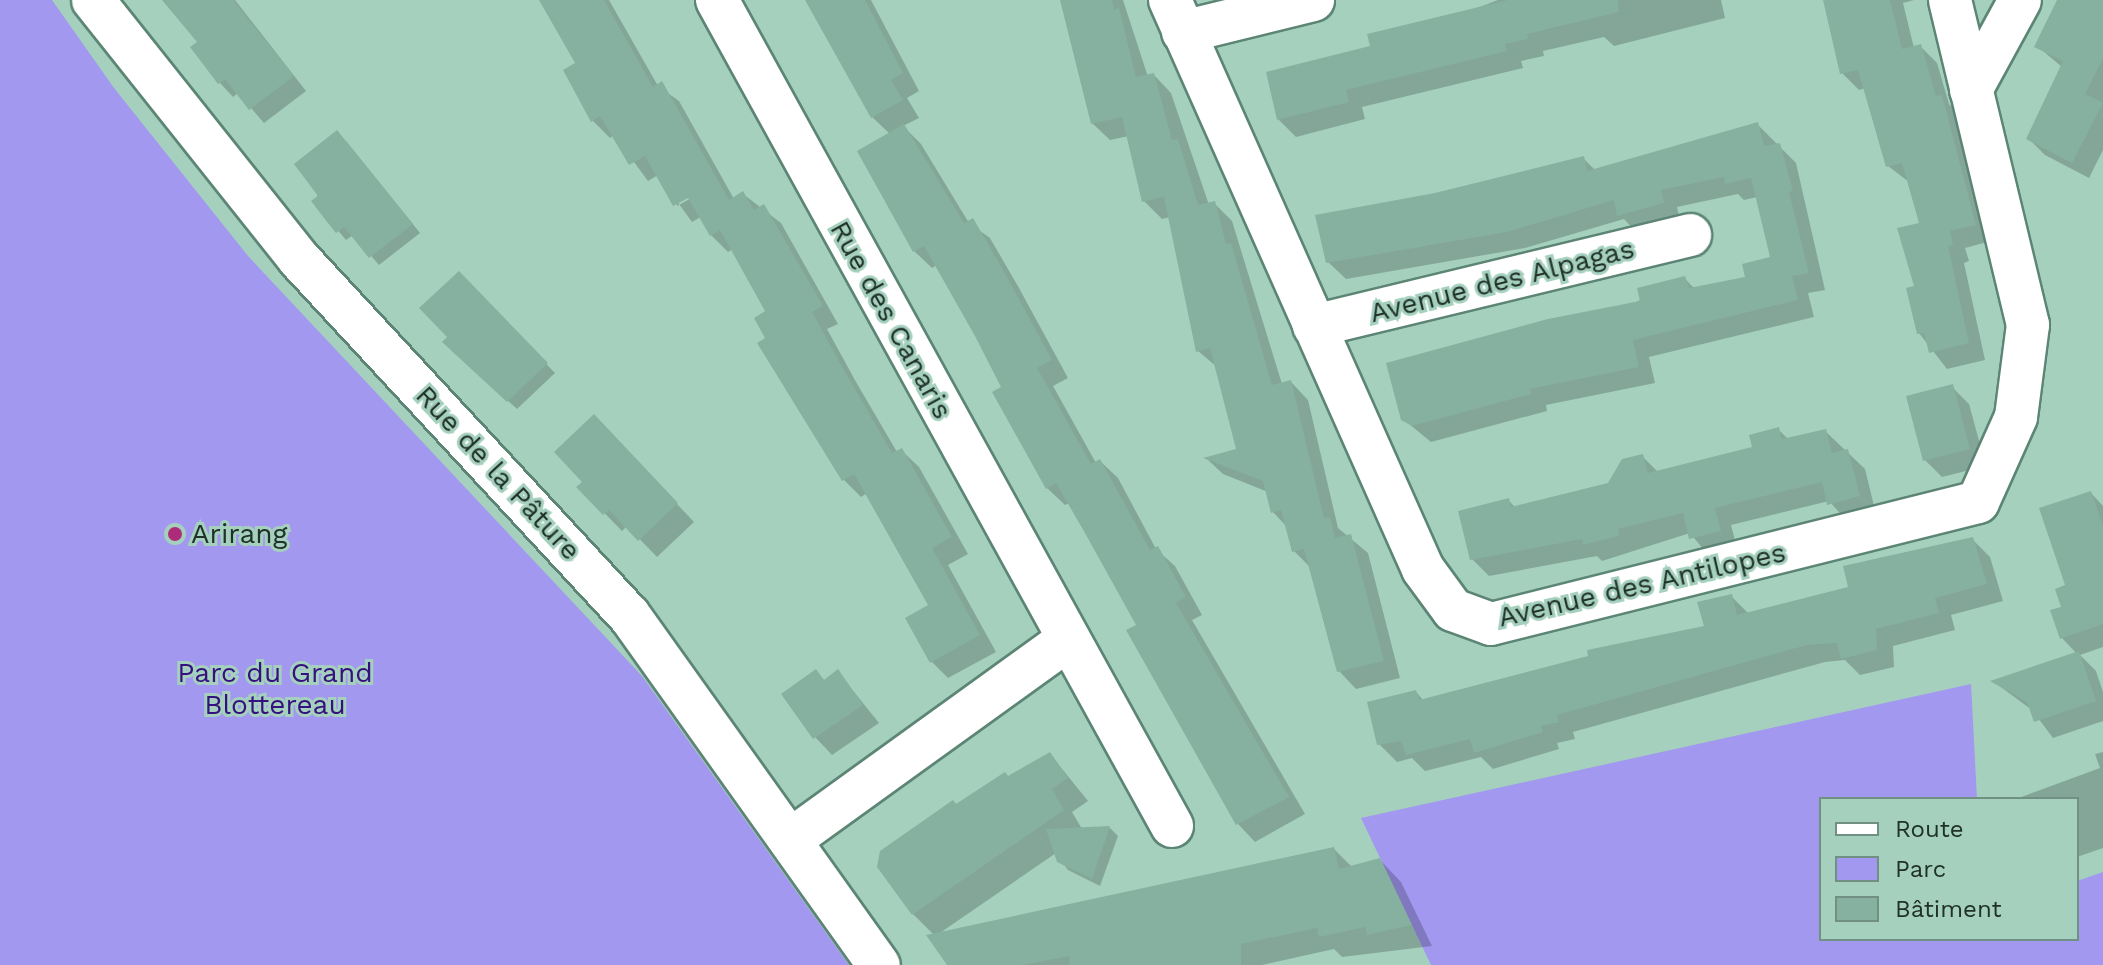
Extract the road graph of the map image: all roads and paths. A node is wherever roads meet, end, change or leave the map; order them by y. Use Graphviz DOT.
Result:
graph roads {
  1 [pos="93,0"];
  2 [pos="717,0"];
  3 [pos="1313,0"];
  4 [pos="1950,0"];
  5 [pos="2020,0"];
  6 [pos="1177,16"];
  7 [pos="1971,90"];
  8 [pos="1690,235"];
  9 [pos="1314,326"];
  10 [pos="1066,641"];
  11 [pos="1172,826"];
  12 [pos="790,840"];
  13 [pos="879,965"];
  1 -- 12 [label="street, Rue de la Pâture"];
  2 -- 10 [label="street, Rue des Canaris"];
  3 -- 6 [label="street"];
  4 -- 7 [label="street, Avenue des Antilopes"];
  5 -- 7 [label="street"];
  6 -- 9 [label="street, Avenue des Antilopes"];
  7 -- 9 [label="street, Avenue des Antilopes"];
  8 -- 9 [label="street, Avenue des Alpagas"];
  10 -- 11 [label="street, Rue des Canaris"];
  10 -- 12 [label="street"];
  12 -- 13 [label="street, Rue de la Pâture"];
}
